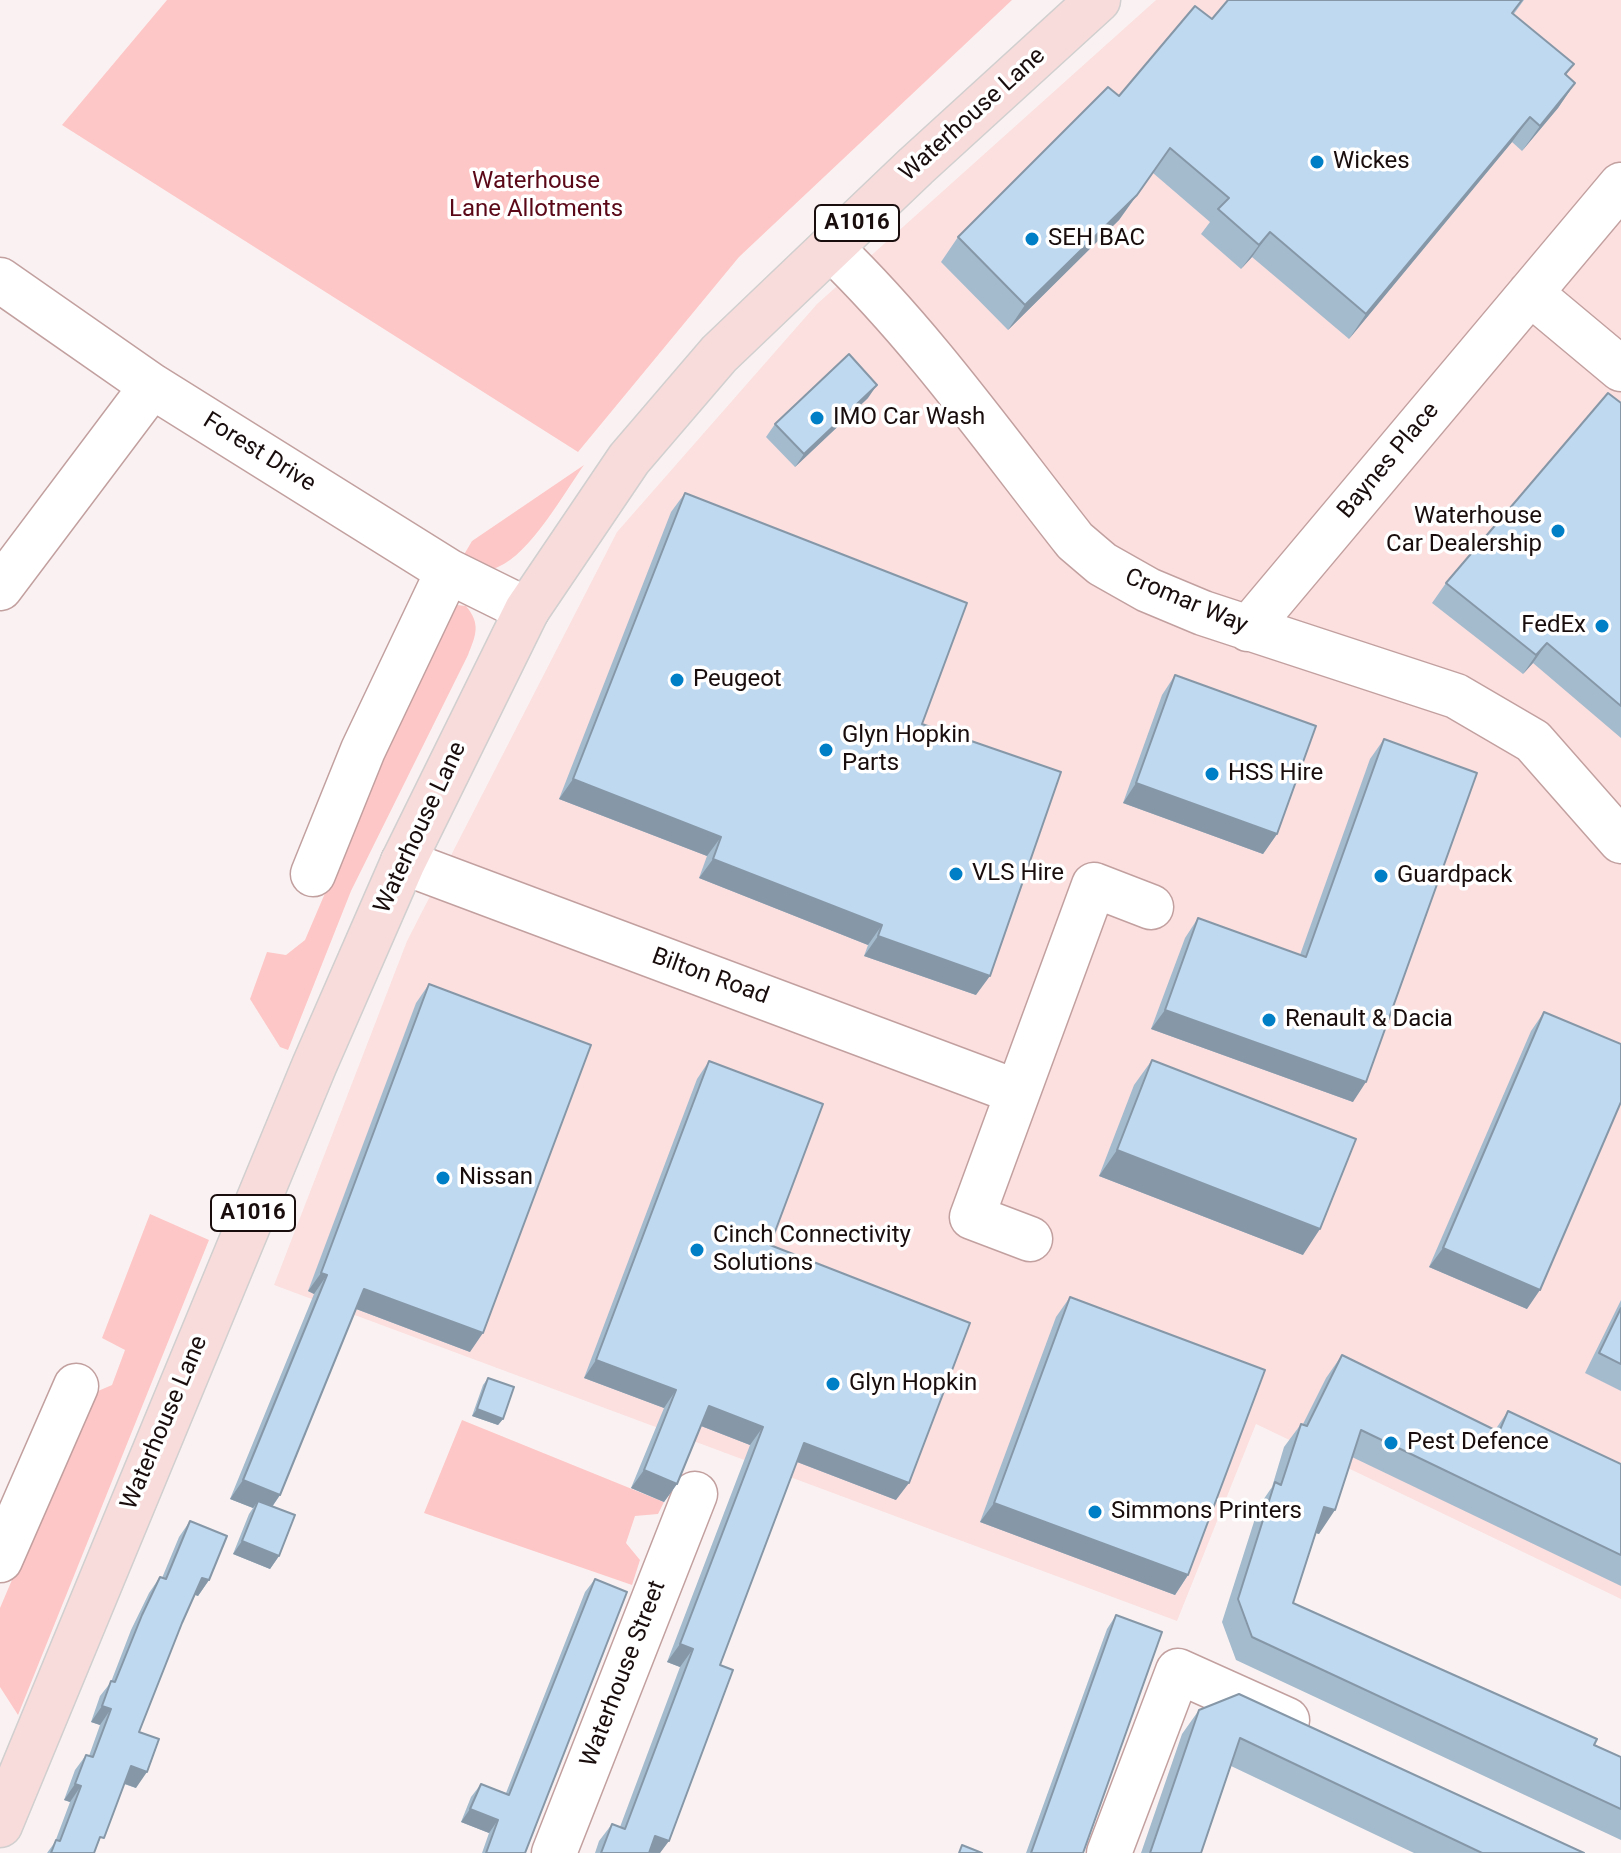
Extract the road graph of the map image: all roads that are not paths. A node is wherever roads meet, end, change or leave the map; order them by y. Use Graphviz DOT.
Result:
graph roads {
  1 [pos="1098,0"];
  2 [pos="1621,185"];
  3 [pos="832,249"];
  4 [pos="0,280"];
  5 [pos="1530,293"];
  6 [pos="1621,369"];
  7 [pos="152,386"];
  8 [pos="448,571"];
  9 [pos="0,588"];
  10 [pos="527,610"];
  11 [pos="1248,629"];
  12 [pos="1621,841"];
  13 [pos="403,862"];
  14 [pos="313,874"];
  15 [pos="1151,907"];
  16 [pos="1017,1092"];
  17 [pos="1030,1239"];
  18 [pos="76,1386"];
  19 [pos="695,1494"];
  20 [pos="9,1516"];
  21 [pos="0,1560"];
  22 [pos="1323,1735"];
  23 [pos="0,1825"];
  24 [pos="554,1853"];
  25 [pos="1109,1853"];
  1 -- 3 [label="main road, Waterhouse Lane / A1016"];
  2 -- 5 [label="street, Baynes Place"];
  3 -- 10 [label="main road, Waterhouse Lane / A1016"];
  3 -- 11 [label="street, Cromar Way"];
  4 -- 7 [label="street, Forest Drive"];
  5 -- 6 [label="street"];
  5 -- 11 [label="street, Baynes Place"];
  7 -- 8 [label="street, Forest Drive"];
  7 -- 9 [label="street"];
  8 -- 10 [label="street, Forest Drive"];
  8 -- 14 [label="street"];
  10 -- 13 [label="main road, Waterhouse Lane / A1016"];
  11 -- 12 [label="street, Cromar Way"];
  13 -- 16 [label="street, Bilton Road"];
  13 -- 23 [label="main road, Waterhouse Lane / A1016"];
  15 -- 16 [label="street"];
  16 -- 17 [label="street"];
  18 -- 20 [label="street"];
  19 -- 24 [label="street, Waterhouse Street"];
  20 -- 21 [label="street"];
  22 -- 25 [label="street"];
}
